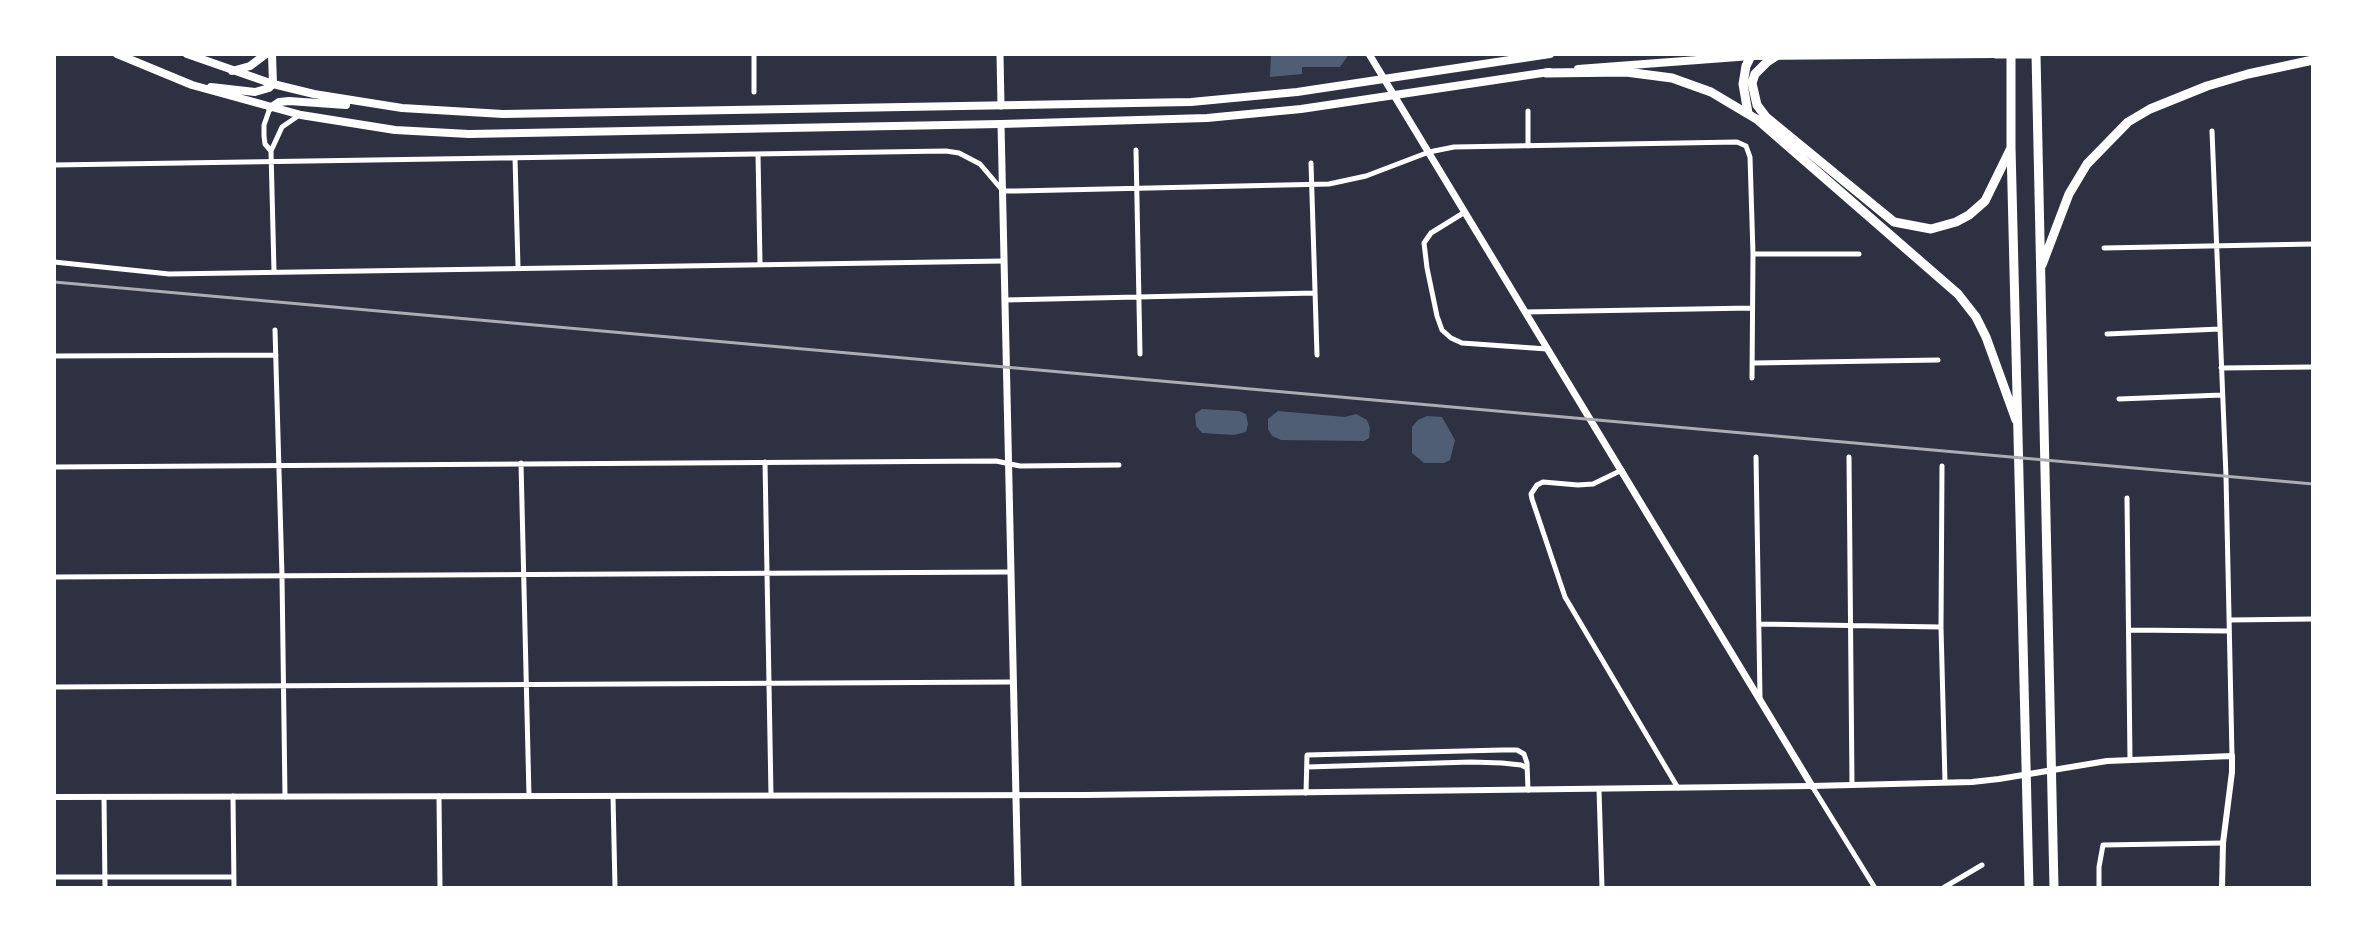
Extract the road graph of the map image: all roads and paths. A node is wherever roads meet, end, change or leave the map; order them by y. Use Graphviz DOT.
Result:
graph roads {
  1 [pos="117,54"];
  2 [pos="187,54"];
  3 [pos="266,54"];
  4 [pos="272,54"];
  5 [pos="754,54"];
  6 [pos="1000,54"];
  7 [pos="1369,54"];
  8 [pos="1550,54"];
  9 [pos="1996,54"];
  10 [pos="2011,54"];
  11 [pos="2036,54"];
  12 [pos="1752,55"];
  13 [pos="1778,55"];
  14 [pos="2313,60"];
  15 [pos="232,71"];
  16 [pos="1546,73"];
  17 [pos="1384,79"];
  18 [pos="273,84"];
  19 [pos="192,85"];
  20 [pos="754,92"];
  21 [pos="1394,95"];
  22 [pos="1001,106"];
  23 [pos="270,108"];
  24 [pos="402,108"];
  25 [pos="1528,111"];
  26 [pos="1748,113"];
  27 [pos="301,115"];
  28 [pos="1001,124"];
  29 [pos="2212,131"];
  30 [pos="1528,146"];
  31 [pos="2011,147"];
  32 [pos="1136,150"];
  33 [pos="271,151"];
  34 [pos="1429,152"];
  35 [pos="758,154"];
  36 [pos="515,158"];
  37 [pos="271,162"];
  38 [pos="1311,163"];
  39 [pos="54,165"];
  40 [pos="1312,185"];
  41 [pos="1137,188"];
  42 [pos="1003,191"];
  43 [pos="1465,212"];
  44 [pos="2313,244"];
  45 [pos="2216,246"];
  46 [pos="2104,248"];
  47 [pos="1753,254"];
  48 [pos="1859,254"];
  49 [pos="1005,261"];
  50 [pos="54,262"];
  51 [pos="760,263"];
  52 [pos="518,267"];
  53 [pos="274,271"];
  54 [pos="2040,272"];
  55 [pos="1315,293"];
  56 [pos="1139,297"];
  57 [pos="1005,300"];
  58 [pos="1752,308"];
  59 [pos="1525,312"];
  60 [pos="2220,329"];
  61 [pos="275,330"];
  62 [pos="2107,334"];
  63 [pos="1548,349"];
  64 [pos="1140,354"];
  65 [pos="276,355"];
  66 [pos="1317,355"];
  67 [pos="54,356"];
  68 [pos="1938,360"];
  69 [pos="1754,363"];
  70 [pos="2313,367"];
  71 [pos="2221,368"];
  72 [pos="1752,378"];
  73 [pos="2222,395"];
  74 [pos="2119,399"];
  75 [pos="2019,429"];
  76 [pos="1756,457"];
  77 [pos="1849,457"];
  78 [pos="765,462"];
  79 [pos="521,463"];
  80 [pos="1010,464"];
  81 [pos="279,465"];
  82 [pos="1119,465"];
  83 [pos="1942,466"];
  84 [pos="54,467"];
  85 [pos="1622,470"];
  86 [pos="2127,498"];
  87 [pos="1011,572"];
  88 [pos="767,573"];
  89 [pos="525,574"];
  90 [pos="282,576"];
  91 [pos="54,577"];
  92 [pos="2313,619"];
  93 [pos="2229,620"];
  94 [pos="1759,624"];
  95 [pos="1851,625"];
  96 [pos="1941,627"];
  97 [pos="2130,630"];
  98 [pos="2229,631"];
  99 [pos="1014,682"];
  100 [pos="770,683"];
  101 [pos="527,685"];
  102 [pos="284,686"];
  103 [pos="54,687"];
  104 [pos="1760,699"];
  105 [pos="2232,756"];
  106 [pos="2130,760"];
  107 [pos="1307,767"];
  108 [pos="1527,769"];
  109 [pos="1945,782"];
  110 [pos="1852,785"];
  111 [pos="1812,786"];
  112 [pos="1678,788"];
  113 [pos="1599,789"];
  114 [pos="1528,790"];
  115 [pos="1306,793"];
  116 [pos="1016,794"];
  117 [pos="771,795"];
  118 [pos="233,796"];
  119 [pos="439,796"];
  120 [pos="529,796"];
  121 [pos="613,796"];
  122 [pos="54,797"];
  123 [pos="104,797"];
  124 [pos="285,797"];
  125 [pos="2223,843"];
  126 [pos="1982,865"];
  127 [pos="54,877"];
  128 [pos="105,877"];
  129 [pos="234,877"];
  130 [pos="105,888"];
  131 [pos="234,888"];
  132 [pos="440,888"];
  133 [pos="615,888"];
  134 [pos="1018,888"];
  135 [pos="1602,888"];
  136 [pos="1875,888"];
  137 [pos="1943,888"];
  138 [pos="2029,888"];
  139 [pos="2054,888"];
  140 [pos="2099,888"];
  141 [pos="2222,888"];
  1 -- 19 [label="highway"];
  2 -- 15 [label="highway"];
  3 -- 15 [label="highway"];
  4 -- 18 [label="highway"];
  5 -- 20 [label="street"];
  6 -- 22 [label="main road"];
  7 -- 17 [label="main road"];
  8 -- 17 [label="highway"];
  9 -- 11 [label="highway"];
  9 -- 13 [label="highway"];
  10 -- 31 [label="highway"];
  11 -- 54 [label="highway"];
  12 -- 13 [label="highway"];
  12 -- 16 [label="highway"];
  12 -- 26 [label="highway"];
  13 -- 31 [label="highway"];
  14 -- 54 [label="highway"];
  15 -- 18 [label="highway"];
  16 -- 21 [label="highway"];
  16 -- 26 [label="highway"];
  17 -- 21 [label="main road"];
  17 -- 22 [label="highway"];
  18 -- 19 [label="highway"];
  18 -- 24 [label="highway"];
  19 -- 23 [label="highway"];
  21 -- 28 [label="highway"];
  21 -- 34 [label="main road"];
  22 -- 24 [label="highway"];
  22 -- 28 [label="street"];
  23 -- 24 [label="highway"];
  23 -- 27 [label="highway"];
  23 -- 33 [label="street"];
  25 -- 30 [label="street"];
  26 -- 75 [label="highway"];
  27 -- 28 [label="highway"];
  27 -- 33 [label="street"];
  28 -- 42 [label="main road"];
  29 -- 45 [label="street"];
  30 -- 34 [label="street"];
  30 -- 47 [label="street"];
  31 -- 75 [label="highway"];
  32 -- 41 [label="street"];
  33 -- 37 [label="street"];
  34 -- 40 [label="street"];
  34 -- 43 [label="main road"];
  35 -- 36 [label="street"];
  35 -- 42 [label="street"];
  35 -- 51 [label="street"];
  36 -- 37 [label="street"];
  36 -- 52 [label="street"];
  37 -- 39 [label="street"];
  37 -- 53 [label="street"];
  38 -- 40 [label="street"];
  40 -- 41 [label="street"];
  40 -- 55 [label="street"];
  41 -- 42 [label="street"];
  41 -- 56 [label="street"];
  42 -- 49 [label="main road"];
  43 -- 59 [label="main road"];
  43 -- 63 [label="street"];
  44 -- 45 [label="street"];
  45 -- 46 [label="street"];
  45 -- 60 [label="street"];
  47 -- 48 [label="street"];
  47 -- 58 [label="street"];
  49 -- 51 [label="street"];
  49 -- 57 [label="main road"];
  50 -- 53 [label="street"];
  51 -- 52 [label="street"];
  52 -- 53 [label="street"];
  54 -- 139 [label="highway"];
  55 -- 56 [label="street"];
  55 -- 66 [label="street"];
  56 -- 57 [label="street"];
  56 -- 64 [label="street"];
  57 -- 80 [label="main road"];
  58 -- 59 [label="street"];
  58 -- 69 [label="street"];
  59 -- 63 [label="main road"];
  60 -- 62 [label="street"];
  60 -- 71 [label="street"];
  61 -- 65 [label="street"];
  63 -- 85 [label="main road"];
  65 -- 67 [label="street"];
  65 -- 81 [label="street"];
  68 -- 69 [label="street"];
  69 -- 72 [label="street"];
  70 -- 71 [label="street"];
  71 -- 73 [label="street"];
  73 -- 74 [label="street"];
  73 -- 93 [label="street"];
  75 -- 138 [label="highway"];
  76 -- 94 [label="street"];
  77 -- 95 [label="street"];
  78 -- 79 [label="street"];
  78 -- 80 [label="street"];
  78 -- 88 [label="street"];
  79 -- 81 [label="street"];
  79 -- 89 [label="street"];
  80 -- 82 [label="street"];
  80 -- 87 [label="main road"];
  81 -- 84 [label="street"];
  81 -- 90 [label="street"];
  83 -- 96 [label="street"];
  85 -- 104 [label="main road"];
  85 -- 112 [label="street"];
  86 -- 97 [label="street"];
  87 -- 88 [label="street"];
  87 -- 99 [label="main road"];
  88 -- 89 [label="street"];
  88 -- 100 [label="street"];
  89 -- 90 [label="street"];
  89 -- 101 [label="street"];
  90 -- 91 [label="street"];
  90 -- 102 [label="street"];
  92 -- 93 [label="street"];
  93 -- 98 [label="street"];
  94 -- 95 [label="street"];
  94 -- 104 [label="street"];
  95 -- 96 [label="street"];
  95 -- 110 [label="street"];
  96 -- 109 [label="street"];
  97 -- 98 [label="street"];
  97 -- 106 [label="street"];
  98 -- 105 [label="street"];
  99 -- 100 [label="street"];
  99 -- 116 [label="main road"];
  100 -- 101 [label="street"];
  100 -- 117 [label="street"];
  101 -- 102 [label="street"];
  101 -- 120 [label="street"];
  102 -- 103 [label="street"];
  102 -- 124 [label="street"];
  104 -- 111 [label="main road"];
  105 -- 106 [label="street"];
  105 -- 125 [label="street"];
  106 -- 109 [label="street"];
  107 -- 108 [label="street"];
  107 -- 108 [label="street"];
  107 -- 115 [label="street"];
  108 -- 114 [label="street"];
  109 -- 110 [label="street"];
  110 -- 111 [label="street"];
  111 -- 112 [label="street"];
  111 -- 136 [label="street"];
  112 -- 113 [label="street"];
  113 -- 114 [label="street"];
  113 -- 135 [label="street"];
  114 -- 115 [label="street"];
  115 -- 116 [label="street"];
  116 -- 117 [label="street"];
  116 -- 134 [label="main road"];
  117 -- 121 [label="street"];
  118 -- 123 [label="street"];
  118 -- 124 [label="street"];
  118 -- 129 [label="street"];
  119 -- 120 [label="street"];
  119 -- 124 [label="street"];
  119 -- 132 [label="street"];
  120 -- 121 [label="street"];
  121 -- 133 [label="street"];
  122 -- 123 [label="street"];
  123 -- 128 [label="street"];
  125 -- 140 [label="street"];
  125 -- 141 [label="street"];
  126 -- 137 [label="street"];
  127 -- 128 [label="street"];
  128 -- 129 [label="street"];
  128 -- 130 [label="street"];
  129 -- 131 [label="street"];
}
